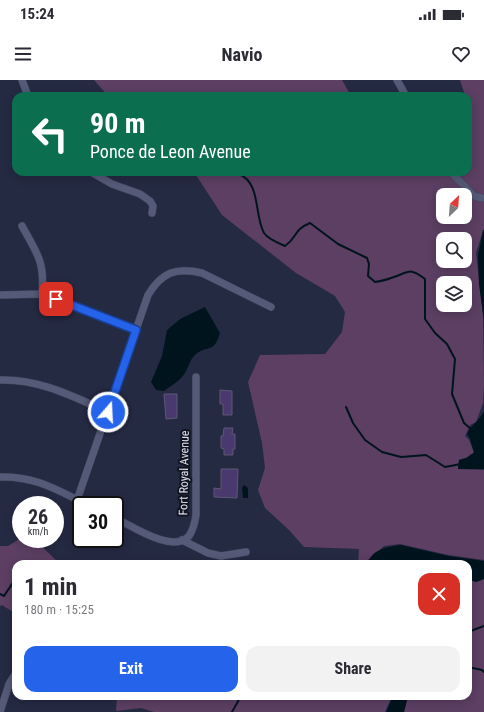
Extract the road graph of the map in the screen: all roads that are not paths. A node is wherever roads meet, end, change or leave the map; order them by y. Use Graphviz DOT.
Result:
graph roads {
  1 [pos="22,80"];
  2 [pos="397,80"];
  3 [pos="26,92"];
  4 [pos="404,92"];
  5 [pos="98,176"];
  6 [pos="455,176"];
  7 [pos="482,198"];
  8 [pos="152,213"];
  9 [pos="22,226"];
  10 [pos="42,294"];
  11 [pos="0,295"];
  12 [pos="271,307"];
  13 [pos="136,330"];
  14 [pos="196,377"];
  15 [pos="0,380"];
  16 [pos="108,412"];
  17 [pos="0,477"];
  18 [pos="78,496"];
  19 [pos="72,498"];
  20 [pos="124,522"];
  21 [pos="182,540"];
  22 [pos="246,552"];
  23 [pos="12,679"];
  24 [pos="0,712"];
  1 -- 3 [label="street"];
  2 -- 4 [label="street"];
  5 -- 8 [label="street"];
  6 -- 7 [label="street"];
  9 -- 10 [label="street"];
  10 -- 11 [label="street"];
  10 -- 13 [label="street"];
  12 -- 13 [label="street"];
  13 -- 16 [label="street"];
  14 -- 21 [label="street, Fort Royal Avenue"];
  15 -- 16 [label="street"];
  16 -- 18 [label="street"];
  17 -- 19 [label="street"];
  20 -- 21 [label="street"];
  21 -- 22 [label="street"];
  23 -- 24 [label="street"];
}
